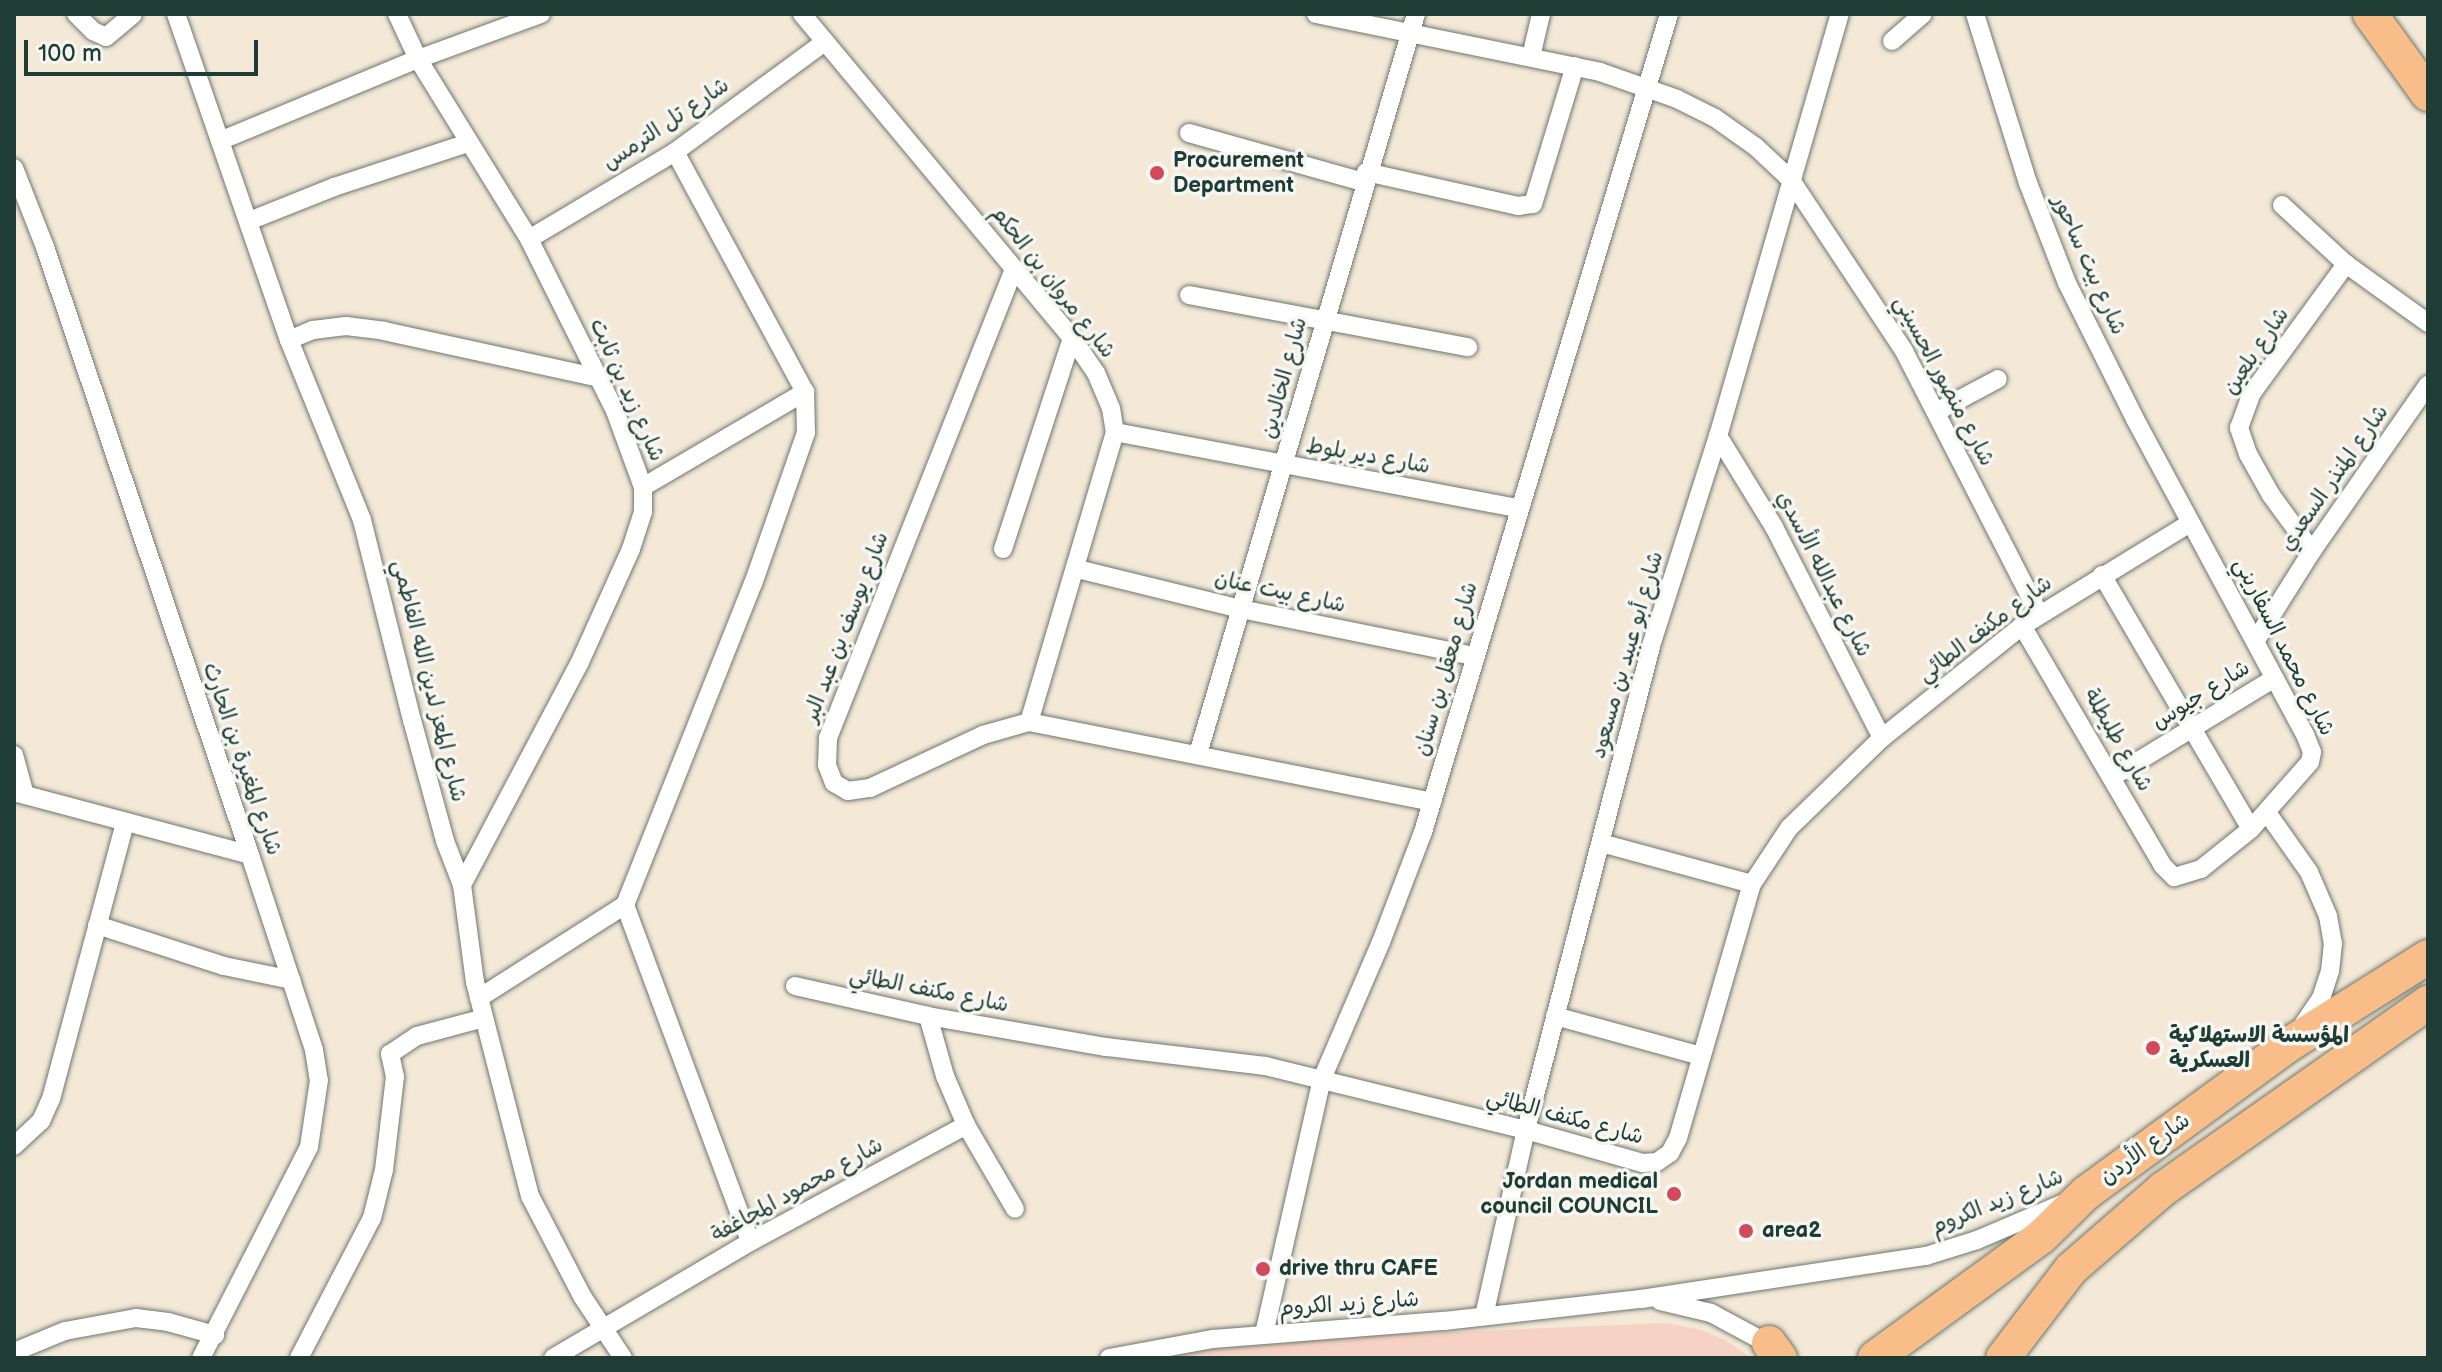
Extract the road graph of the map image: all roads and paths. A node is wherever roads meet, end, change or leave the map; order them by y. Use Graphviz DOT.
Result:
graph roads {
  1 [pos="76,14"];
  2 [pos="133,14"];
  3 [pos="176,14"];
  4 [pos="397,14"];
  5 [pos="541,14"];
  6 [pos="802,14"];
  7 [pos="1541,14"];
  8 [pos="1669,14"];
  9 [pos="1840,14"];
  10 [pos="1923,14"];
  11 [pos="1975,14"];
  12 [pos="2370,14"];
  13 [pos="1326,15"];
  14 [pos="1413,22"];
  15 [pos="1892,41"];
  16 [pos="825,42"];
  17 [pos="1531,57"];
  18 [pos="418,59"];
  19 [pos="1575,66"];
  20 [pos="1647,87"];
  21 [pos="2428,94"];
  22 [pos="1189,133"];
  23 [pos="222,140"];
  24 [pos="468,143"];
  25 [pos="675,152"];
  26 [pos="14,168"];
  27 [pos="1365,177"];
  28 [pos="1791,180"];
  29 [pos="2282,205"];
  30 [pos="249,221"];
  31 [pos="529,239"];
  32 [pos="2346,264"];
  33 [pos="1014,269"];
  34 [pos="1189,295"];
  35 [pos="1324,322"];
  36 [pos="2428,323"];
  37 [pos="1072,338"];
  38 [pos="289,340"];
  39 [pos="1468,347"];
  40 [pos="599,378"];
  41 [pos="1998,379"];
  42 [pos="2428,385"];
  43 [pos="805,392"];
  44 [pos="1936,412"];
  45 [pos="1115,432"];
  46 [pos="1718,436"];
  47 [pos="1285,465"];
  48 [pos="643,487"];
  49 [pos="1518,508"];
  50 [pos="2190,523"];
  51 [pos="1003,549"];
  52 [pos="2312,551"];
  53 [pos="1077,569"];
  54 [pos="2102,575"];
  55 [pos="1241,609"];
  56 [pos="2039,614"];
  57 [pos="2022,626"];
  58 [pos="2256,640"];
  59 [pos="1474,656"];
  60 [pos="2273,679"];
  61 [pos="1029,722"];
  62 [pos="2194,729"];
  63 [pos="1882,738"];
  64 [pos="1198,754"];
  65 [pos="14,755"];
  66 [pos="2112,777"];
  67 [pos="20,794"];
  68 [pos="1432,802"];
  69 [pos="2268,814"];
  70 [pos="125,822"];
  71 [pos="2251,829"];
  72 [pos="1601,843"];
  73 [pos="250,855"];
  74 [pos="2174,877"];
  75 [pos="1752,884"];
  76 [pos="462,885"];
  77 [pos="625,905"];
  78 [pos="97,925"];
  79 [pos="2428,957"];
  80 [pos="292,980"];
  81 [pos="795,986"];
  82 [pos="479,998"];
  83 [pos="2428,1003"];
  84 [pos="928,1016"];
  85 [pos="1555,1016"];
  86 [pos="484,1018"];
  87 [pos="2413,1023"];
  88 [pos="2288,1045"];
  89 [pos="1701,1056"];
  90 [pos="1322,1079"];
  91 [pos="966,1125"];
  92 [pos="1526,1130"];
  93 [pos="14,1146"];
  94 [pos="2086,1193"];
  95 [pos="1015,1209"];
  96 [pos="2041,1237"];
  97 [pos="750,1242"];
  98 [pos="2071,1269"];
  99 [pos="1641,1299"];
  100 [pos="1484,1316"];
  101 [pos="602,1329"];
  102 [pos="1264,1334"];
  103 [pos="215,1335"];
  104 [pos="14,1352"];
  105 [pos="1779,1353"];
  106 [pos="201,1358"];
  107 [pos="299,1358"];
  108 [pos="553,1358"];
  109 [pos="623,1358"];
  110 [pos="1109,1358"];
  111 [pos="1875,1358"];
  112 [pos="1907,1358"];
  113 [pos="1977,1358"];
  114 [pos="2003,1358"];
  1 -- 2 [label="street"];
  3 -- 23 [label="street, شارع المعز لدين الله الفاطمي"];
  4 -- 18 [label="street, شارع زيد بن ثابت"];
  5 -- 18 [label="street"];
  6 -- 16 [label="street, شارع مروان بن الحكم"];
  7 -- 17 [label="street"];
  8 -- 20 [label="street, شارع معقل بن سنان"];
  9 -- 28 [label="street, شارع أبو عبيد بن مسعود"];
  10 -- 15 [label="street"];
  11 -- 50 [label="street, شارع بيت ساحور"];
  12 -- 21 [label="highway"];
  13 -- 14 [label="street, شارع منصور الحسيني"];
  14 -- 17 [label="street, شارع منصور الحسيني"];
  14 -- 27 [label="street, شارع الخالدين"];
  16 -- 25 [label="street, شارع تل الترمس"];
  16 -- 33 [label="street, شارع مروان بن الحكم"];
  17 -- 19 [label="street, شارع منصور الحسيني"];
  18 -- 23 [label="street"];
  18 -- 24 [label="street, شارع زيد بن ثابت"];
  19 -- 20 [label="street, شارع منصور الحسيني"];
  19 -- 27 [label="street"];
  20 -- 28 [label="street, شارع منصور الحسيني"];
  20 -- 49 [label="street, شارع معقل بن سنان"];
  22 -- 27 [label="street"];
  23 -- 30 [label="street, شارع المعز لدين الله الفاطمي"];
  24 -- 30 [label="street"];
  24 -- 31 [label="street, شارع زيد بن ثابت"];
  25 -- 31 [label="street, شارع تل الترمس"];
  25 -- 43 [label="street"];
  26 -- 73 [label="street, شارع المغيرة بن الحارث"];
  27 -- 35 [label="street, شارع الخالدين"];
  28 -- 44 [label="street, شارع منصور الحسيني"];
  28 -- 46 [label="street, شارع أبو عبيد بن مسعود"];
  29 -- 32 [label="street"];
  30 -- 38 [label="street, شارع المعز لدين الله الفاطمي"];
  31 -- 40 [label="street, شارع زيد بن ثابت"];
  32 -- 36 [label="street"];
  32 -- 52 [label="street, شارع بلعين"];
  33 -- 37 [label="street, شارع مروان بن الحكم"];
  33 -- 61 [label="street, شارع يوسف بن عبد البر"];
  34 -- 35 [label="street"];
  35 -- 39 [label="street"];
  35 -- 47 [label="street, شارع الخالدين"];
  37 -- 45 [label="street, شارع مروان بن الحكم"];
  37 -- 51 [label="street"];
  38 -- 40 [label="street"];
  38 -- 76 [label="street, شارع المعز لدين الله الفاطمي"];
  40 -- 48 [label="street, شارع زيد بن ثابت"];
  41 -- 44 [label="street"];
  42 -- 52 [label="street, شارع المنذر السعدي"];
  43 -- 48 [label="street"];
  43 -- 77 [label="street"];
  44 -- 56 [label="street, شارع منصور الحسيني"];
  45 -- 47 [label="street, شارع دير بلوط"];
  45 -- 53 [label="street, شارع مروان بن الحكم"];
  46 -- 63 [label="street, شارع عبدالله الأسدي"];
  46 -- 72 [label="street, شارع أبو عبيد بن مسعود"];
  47 -- 49 [label="street, شارع دير بلوط"];
  47 -- 55 [label="street, شارع الخالدين"];
  48 -- 76 [label="street, شارع زيد بن ثابت"];
  49 -- 59 [label="street, شارع معقل بن سنان"];
  50 -- 54 [label="street, شارع مكنف الطائي"];
  50 -- 58 [label="street, شارع محمد السفاريني"];
  52 -- 58 [label="street, شارع المنذر السعدي"];
  53 -- 55 [label="street, شارع بيت عنان"];
  53 -- 61 [label="street, شارع مروان بن الحكم"];
  54 -- 56 [label="street, شارع مكنف الطائي"];
  54 -- 62 [label="street"];
  55 -- 59 [label="street, شارع بيت عنان"];
  55 -- 64 [label="street, شارع الخالدين"];
  56 -- 57 [label="street, شارع مكنف الطائي"];
  57 -- 63 [label="street, شارع مكنف الطائي"];
  57 -- 66 [label="street, شارع طليطلة"];
  58 -- 60 [label="street, شارع محمد السفاريني"];
  59 -- 68 [label="street, شارع معقل بن سنان"];
  60 -- 62 [label="street, شارع جيوس"];
  60 -- 69 [label="street, شارع محمد السفاريني"];
  61 -- 64 [label="street, شارع يوسف بن عبد البر"];
  62 -- 66 [label="street, شارع جيوس"];
  62 -- 71 [label="street"];
  63 -- 75 [label="street, شارع مكنف الطائي"];
  64 -- 68 [label="street, شارع يوسف بن عبد البر"];
  65 -- 67 [label="street"];
  66 -- 74 [label="street, شارع طليطلة"];
  67 -- 70 [label="street"];
  68 -- 90 [label="street, شارع معقل بن سنان"];
  69 -- 71 [label="street, شارع محمد السفاريني"];
  69 -- 88 [label="street"];
  70 -- 73 [label="street"];
  70 -- 78 [label="street"];
  71 -- 74 [label="street, شارع محمد السفاريني"];
  72 -- 75 [label="street"];
  72 -- 85 [label="street, شارع أبو عبيد بن مسعود"];
  73 -- 80 [label="street, شارع المغيرة بن الحارث"];
  75 -- 89 [label="street, شارع مكنف الطائي"];
  76 -- 82 [label="street, شارع المعز لدين الله الفاطمي"];
  77 -- 82 [label="street"];
  77 -- 97 [label="street"];
  78 -- 80 [label="street"];
  78 -- 93 [label="street"];
  79 -- 88 [label="highway, شارع الأردن"];
  80 -- 103 [label="street, شارع المغيرة بن الحارث"];
  81 -- 84 [label="street, شارع مكنف الطائي"];
  82 -- 86 [label="street, شارع المعز لدين الله الفاطمي"];
  83 -- 87 [label="highway, شارع الأردن"];
  84 -- 90 [label="street, شارع مكنف الطائي"];
  84 -- 91 [label="street"];
  85 -- 89 [label="street"];
  85 -- 92 [label="street, شارع أبو عبيد بن مسعود"];
  86 -- 101 [label="street, شارع المعز لدين الله الفاطمي"];
  86 -- 107 [label="street"];
  87 -- 98 [label="highway, شارع الأردن"];
  88 -- 94 [label="highway, شارع الأردن"];
  89 -- 92 [label="street, شارع مكنف الطائي"];
  90 -- 92 [label="street, شارع مكنف الطائي"];
  90 -- 102 [label="street, شارع معقل بن سنان"];
  91 -- 95 [label="street"];
  91 -- 97 [label="street, شارع محمود المجاغفة"];
  92 -- 100 [label="street, شارع أبو عبيد بن مسعود"];
  94 -- 96 [label="highway, شارع الأردن"];
  94 -- 99 [label="street, شارع زيد الكروم"];
  96 -- 111 [label="highway, شارع الأردن"];
  96 -- 112 [label="highway"];
  97 -- 101 [label="street, شارع محمود المجاغفة"];
  98 -- 113 [label="highway"];
  98 -- 114 [label="highway, شارع الأردن"];
  99 -- 100 [label="street, شارع زيد الكروم"];
  99 -- 105 [label="street, شارع زيد الكروم"];
  100 -- 102 [label="street, شارع زيد الكروم"];
  101 -- 108 [label="street, شارع محمود المجاغفة"];
  101 -- 109 [label="street, شارع المعز لدين الله الفاطمي"];
  102 -- 110 [label="street, شارع زيد الكروم"];
  103 -- 104 [label="street"];
  103 -- 106 [label="street, شارع المغيرة بن الحارث"];
}
